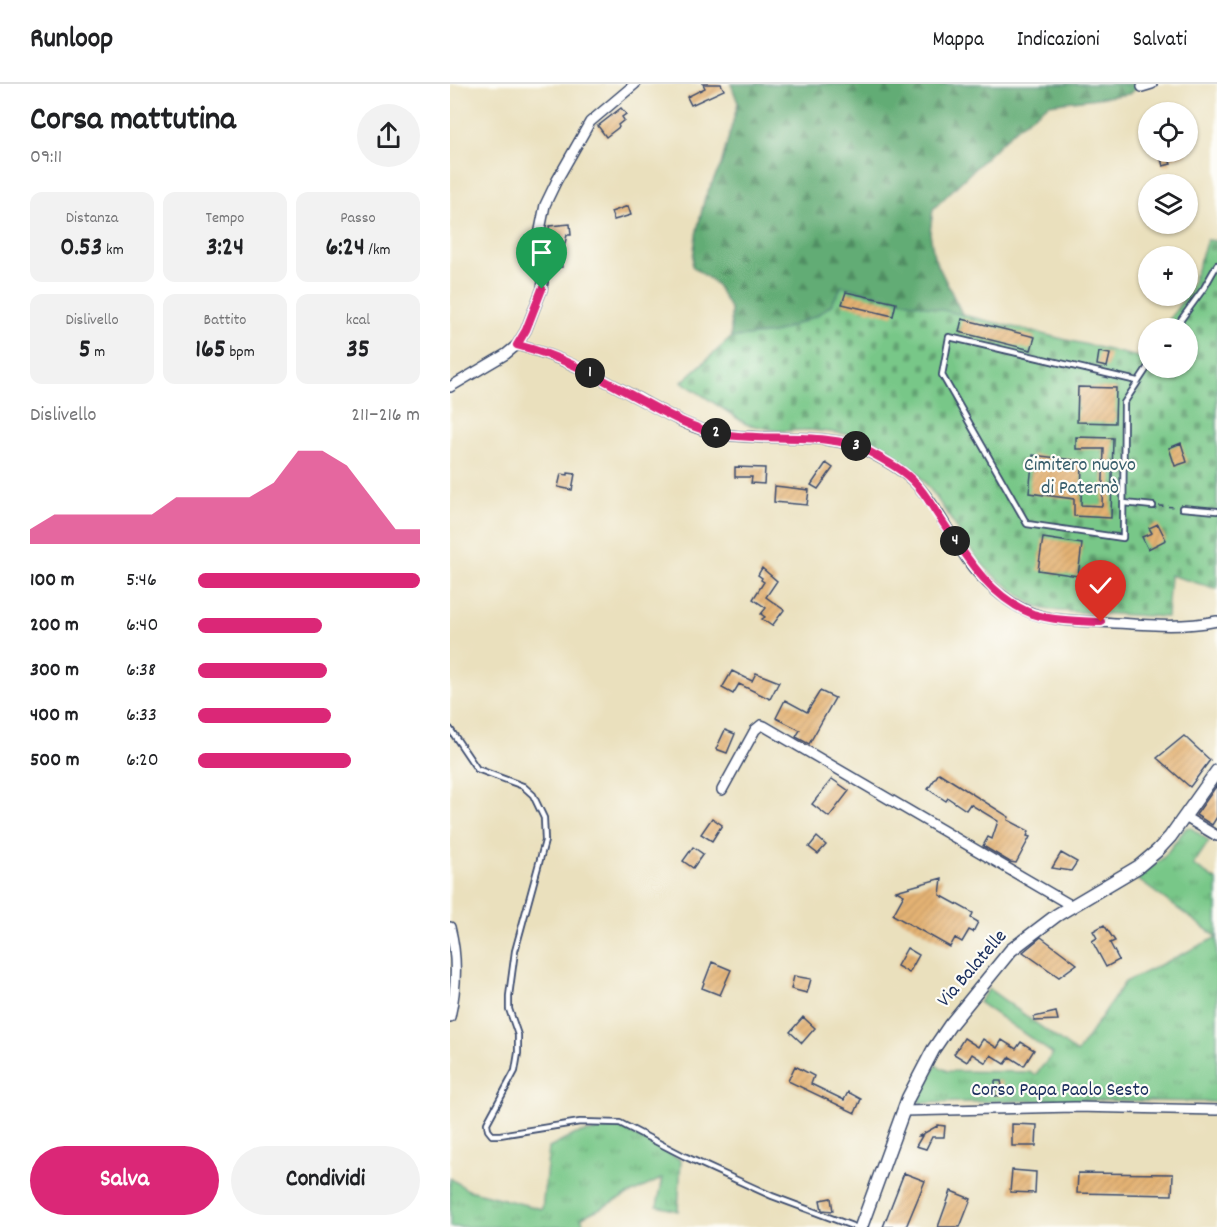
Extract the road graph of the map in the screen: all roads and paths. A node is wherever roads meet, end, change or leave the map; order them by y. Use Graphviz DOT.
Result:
graph roads {
  1 [pos="635,84"];
  2 [pos="1152,84"];
  3 [pos="1143,87"];
  4 [pos="1217,265"];
  5 [pos="1182,318"];
  6 [pos="517,345"];
  7 [pos="1139,378"];
  8 [pos="1137,381"];
  9 [pos="450,387"];
  10 [pos="1124,503"];
  11 [pos="1153,506"];
  12 [pos="1182,508"];
  13 [pos="1217,511"];
  14 [pos="1217,621"];
  15 [pos="450,729"];
  16 [pos="1217,771"];
  17 [pos="722,790"];
  18 [pos="1185,817"];
  19 [pos="1217,836"];
  20 [pos="1072,906"];
  21 [pos="450,927"];
  22 [pos="450,1017"];
  23 [pos="903,1110"];
  24 [pos="1217,1110"];
  25 [pos="855,1227"];
  26 [pos="861,1227"];
  1 -- 6 [label="street"];
  2 -- 3 [label="street"];
  4 -- 5 [label="lane"];
  6 -- 9 [label="street"];
  6 -- 14 [label="street"];
  7 -- 8 [label="lane"];
  8 -- 10 [label="lane"];
  8 -- 10 [label="lane"];
  10 -- 11 [label="lane"];
  11 -- 12 [label="path"];
  12 -- 13 [label="lane"];
  15 -- 25 [label="lane"];
  16 -- 18 [label="street, Via Balatelle"];
  17 -- 20 [label="street"];
  18 -- 19 [label="street"];
  18 -- 20 [label="street, Via Balatelle"];
  20 -- 23 [label="street, Via Balatelle"];
  21 -- 22 [label="street"];
  23 -- 24 [label="street, Corso Papa Paolo Sesto"];
  23 -- 26 [label="street, Via Balatelle"];
}
